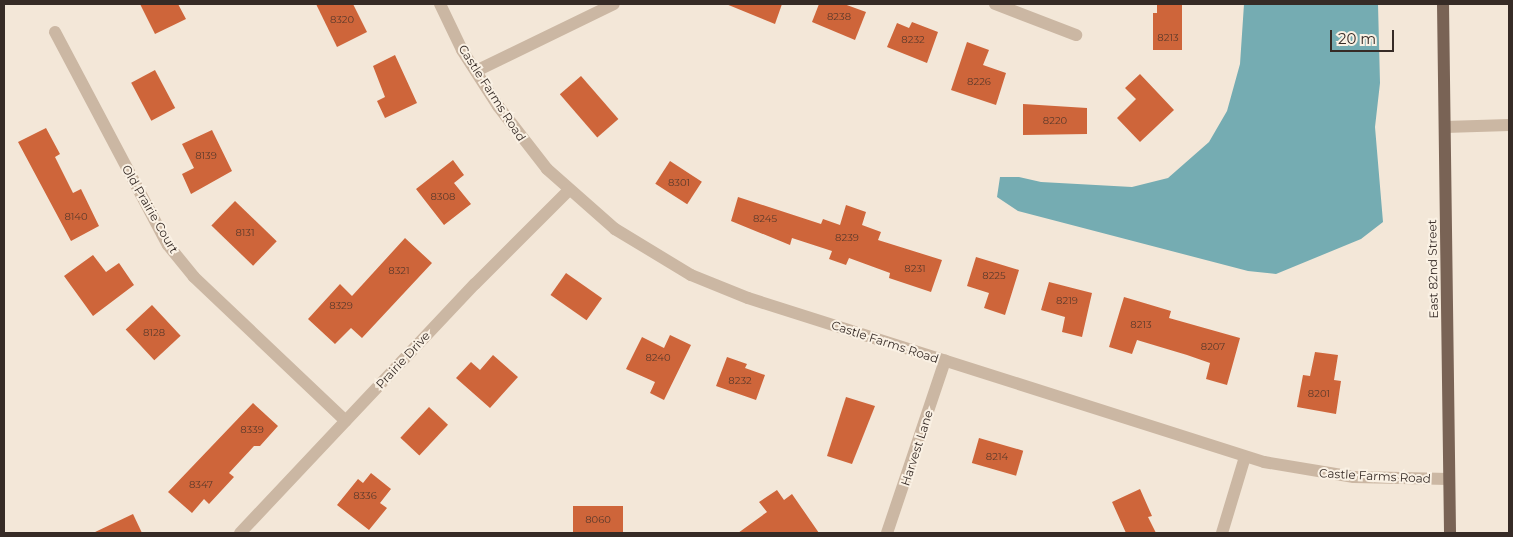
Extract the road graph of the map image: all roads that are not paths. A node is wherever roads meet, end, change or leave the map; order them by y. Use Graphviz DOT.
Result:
graph roads {
  1 [pos="440,4"];
  2 [pos="614,4"];
  3 [pos="995,4"];
  4 [pos="1443,4"];
  5 [pos="54,32"];
  6 [pos="1076,35"];
  7 [pos="476,71"];
  8 [pos="1509,125"];
  9 [pos="1445,127"];
  10 [pos="569,190"];
  11 [pos="945,361"];
  12 [pos="346,421"];
  13 [pos="1245,457"];
  14 [pos="1449,479"];
  15 [pos="240,533"];
  16 [pos="887,533"];
  17 [pos="1222,533"];
  18 [pos="1450,533"];
  1 -- 7 [label="street, Castle Farms Road"];
  2 -- 7 [label="street"];
  3 -- 6 [label="street"];
  4 -- 9 [label="main road, East 82nd Street"];
  5 -- 12 [label="street, Old Prairie Court"];
  7 -- 10 [label="street, Castle Farms Road"];
  8 -- 9 [label="street"];
  9 -- 14 [label="main road, East 82nd Street"];
  10 -- 11 [label="street, Castle Farms Road"];
  10 -- 12 [label="street, Prairie Drive"];
  11 -- 13 [label="street, Castle Farms Road"];
  11 -- 16 [label="street, Harvest Lane"];
  12 -- 15 [label="street, Prairie Drive"];
  13 -- 14 [label="street, Castle Farms Road"];
  13 -- 17 [label="street"];
  14 -- 18 [label="main road, East 82nd Street"];
}
